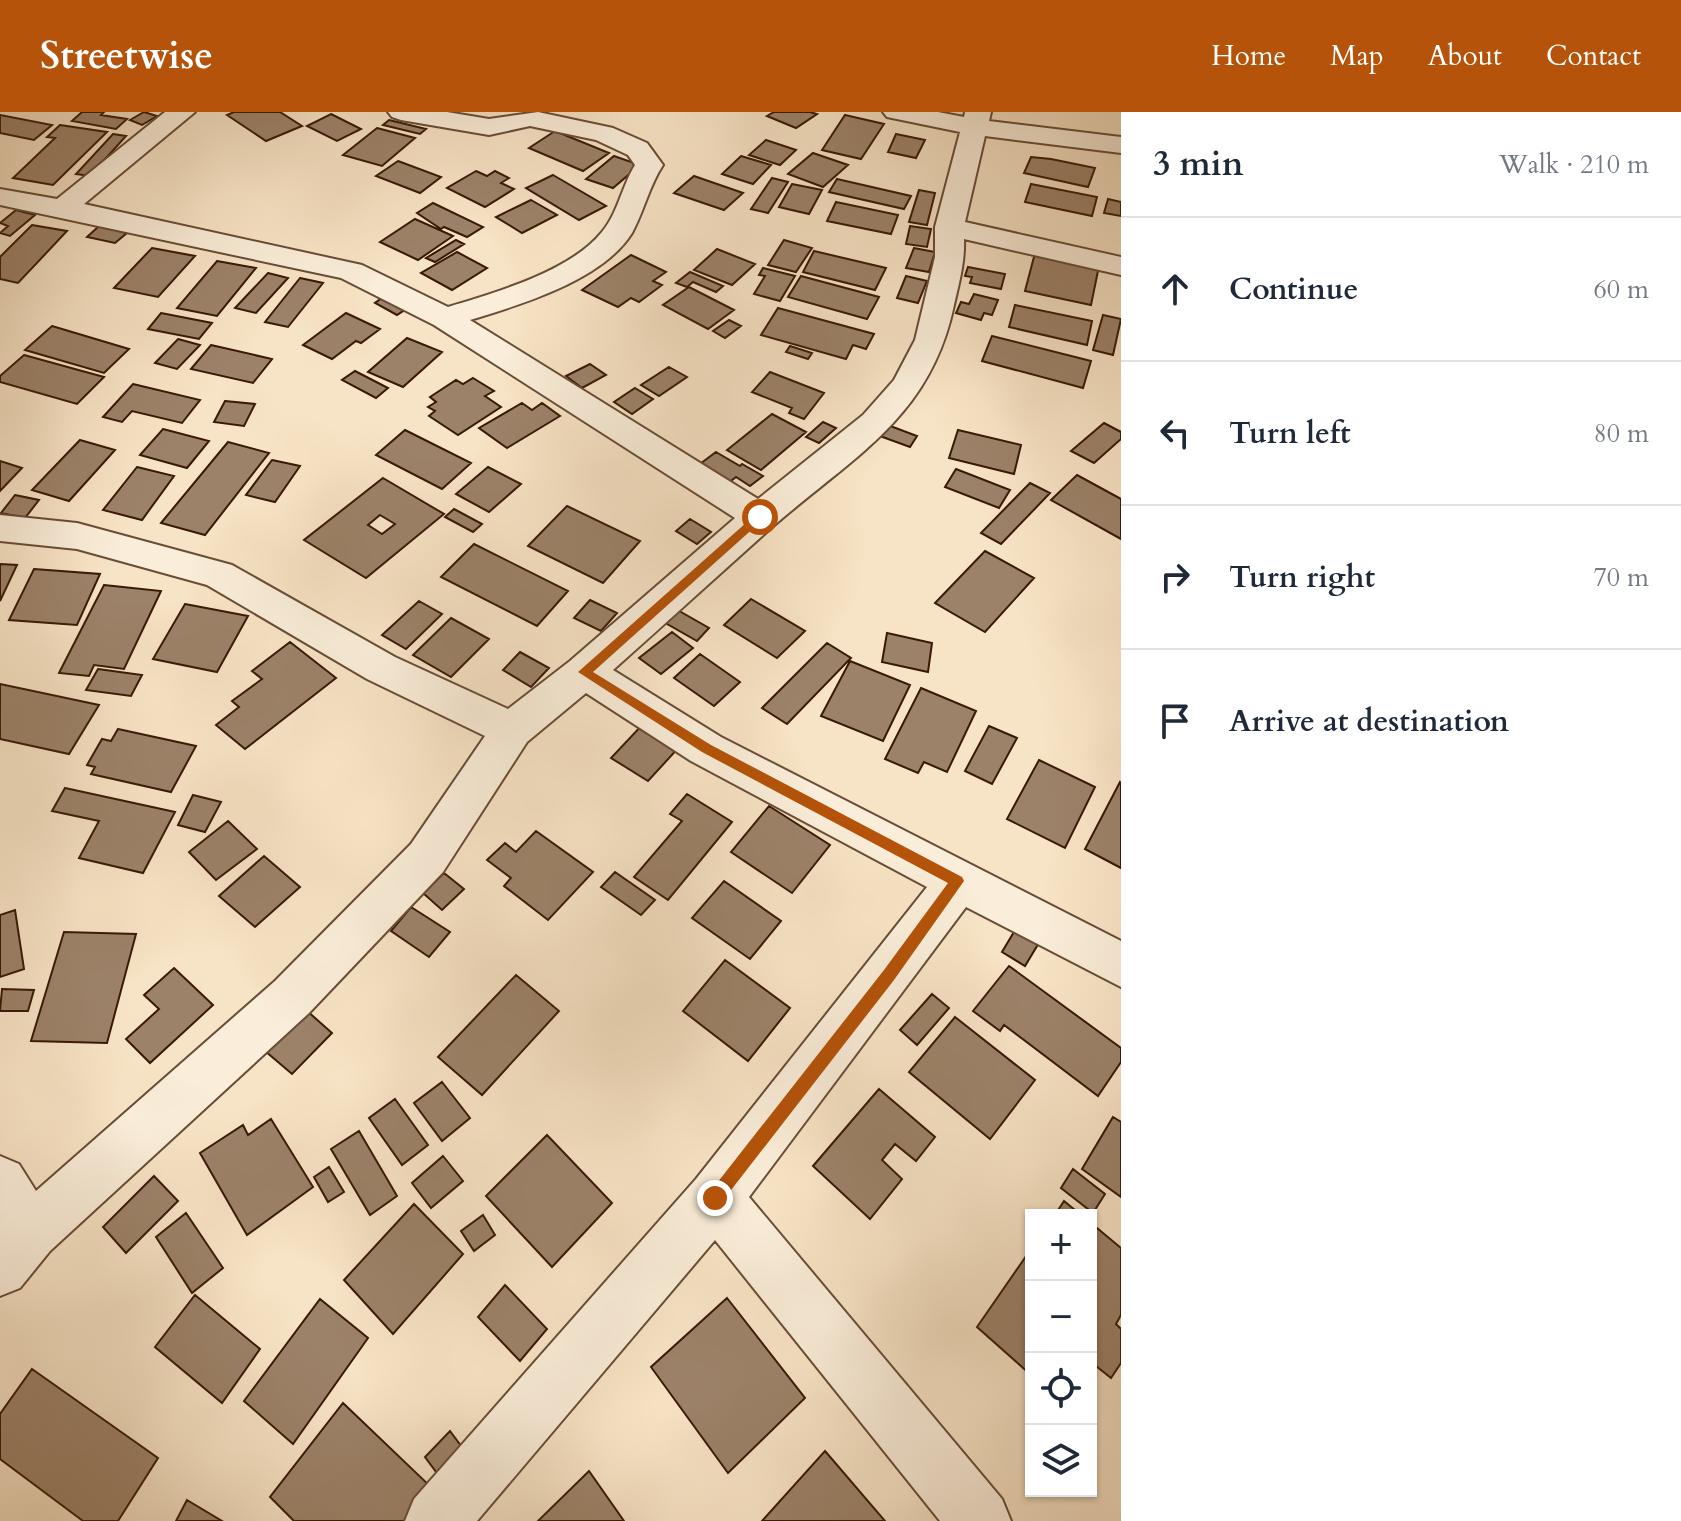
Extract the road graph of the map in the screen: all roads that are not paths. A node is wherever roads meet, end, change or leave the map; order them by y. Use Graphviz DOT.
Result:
graph roads {
  1 [pos="182,112"];
  2 [pos="401,112"];
  3 [pos="896,112"];
  4 [pos="494,120"];
  5 [pos="977,120"];
  6 [pos="1121,145"];
  7 [pos="0,197"];
  8 [pos="63,208"];
  9 [pos="949,227"];
  10 [pos="1121,266"];
  11 [pos="445,318"];
  12 [pos="760,517"];
  13 [pos="0,528"];
  14 [pos="584,672"];
  15 [pos="512,730"];
  16 [pos="958,881"];
  17 [pos="1121,965"];
  18 [pos="0,1183"];
  19 [pos="715,1198"];
  20 [pos="15,1250"];
  21 [pos="436,1521"];
  22 [pos="980,1521"];
  1 -- 8 [label="street"];
  2 -- 4 [label="street"];
  3 -- 5 [label="street"];
  4 -- 11 [label="street"];
  5 -- 6 [label="street"];
  5 -- 9 [label="street"];
  7 -- 8 [label="street"];
  8 -- 11 [label="street"];
  9 -- 10 [label="street"];
  9 -- 12 [label="street"];
  11 -- 12 [label="street"];
  12 -- 14 [label="street"];
  13 -- 15 [label="street"];
  14 -- 15 [label="street"];
  14 -- 16 [label="street"];
  15 -- 20 [label="street"];
  16 -- 17 [label="street"];
  16 -- 19 [label="street"];
  18 -- 20 [label="street"];
  19 -- 21 [label="street"];
  19 -- 22 [label="street"];
}
